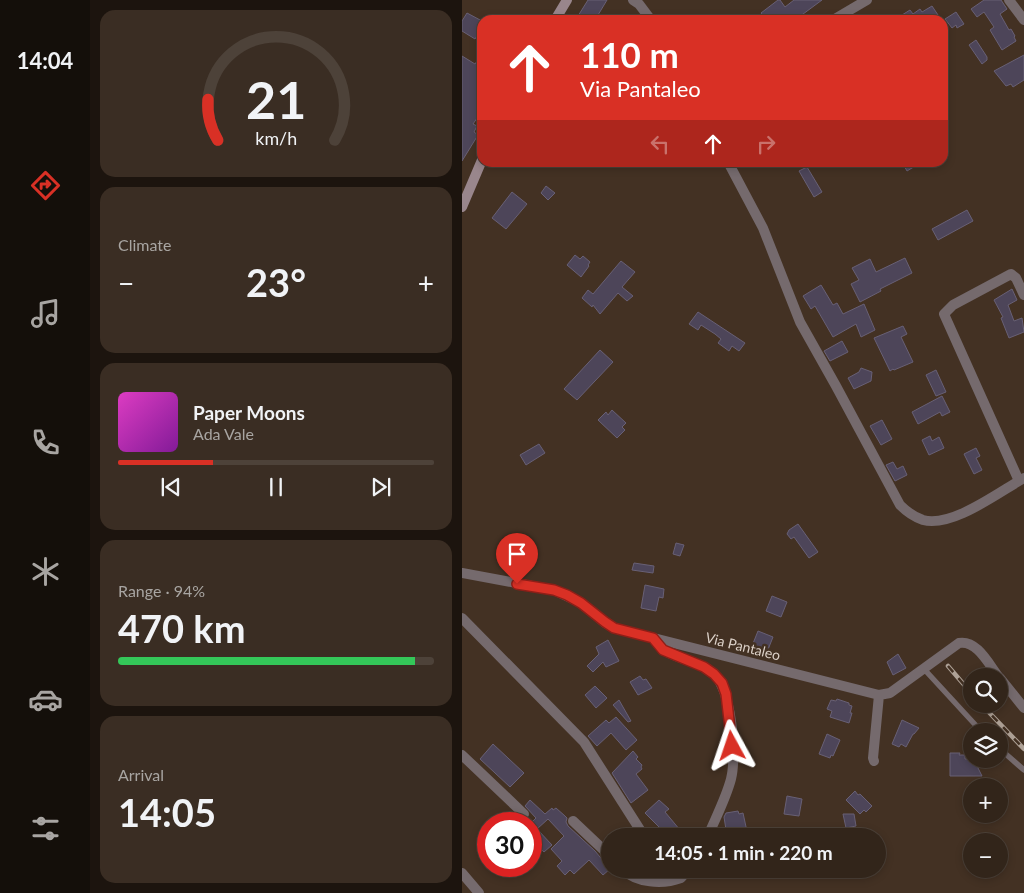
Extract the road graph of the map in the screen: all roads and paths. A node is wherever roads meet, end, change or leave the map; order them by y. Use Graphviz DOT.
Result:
graph roads {
  1 [pos="567,0"];
  2 [pos="633,0"];
  3 [pos="867,0"];
  4 [pos="1009,0"];
  5 [pos="558,15"];
  6 [pos="647,15"];
  7 [pos="842,15"];
  8 [pos="1024,20"];
  9 [pos="479,167"];
  10 [pos="731,167"];
  11 [pos="462,208"];
  12 [pos="1024,295"];
  13 [pos="1021,480"];
  14 [pos="462,574"];
  15 [pos="462,618"];
  16 [pos="653,638"];
  17 [pos="992,668"];
  18 [pos="924,669"];
  19 [pos="1008,688"];
  20 [pos="879,694"];
  21 [pos="1024,708"];
  22 [pos="974,723"];
  23 [pos="462,754"];
  24 [pos="1008,756"];
  25 [pos="874,761"];
  26 [pos="1024,770"];
  27 [pos="522,812"];
  28 [pos="573,821"];
  29 [pos="639,828"];
  30 [pos="711,828"];
  31 [pos="601,847"];
  32 [pos="462,873"];
  33 [pos="636,878"];
  34 [pos="681,878"];
  35 [pos="479,893"];
  1 -- 5 [label="street"];
  2 -- 6 [label="street"];
  3 -- 7 [label="street"];
  4 -- 8 [label="street"];
  9 -- 11 [label="street"];
  10 -- 13 [label="street"];
  12 -- 13 [label="street"];
  14 -- 16 [label="street, Via Pantaleo"];
  15 -- 29 [label="street"];
  16 -- 20 [label="street, Via Pantaleo"];
  16 -- 30 [label="street"];
  17 -- 18 [label="street"];
  18 -- 20 [label="street"];
  18 -- 22 [label="lane"];
  19 -- 21 [label="street"];
  20 -- 25 [label="street"];
  23 -- 27 [label="street"];
  24 -- 26 [label="lane"];
  28 -- 31 [label="street"];
  32 -- 35 [label="street"];
  33 -- 34 [label="street"];
}
